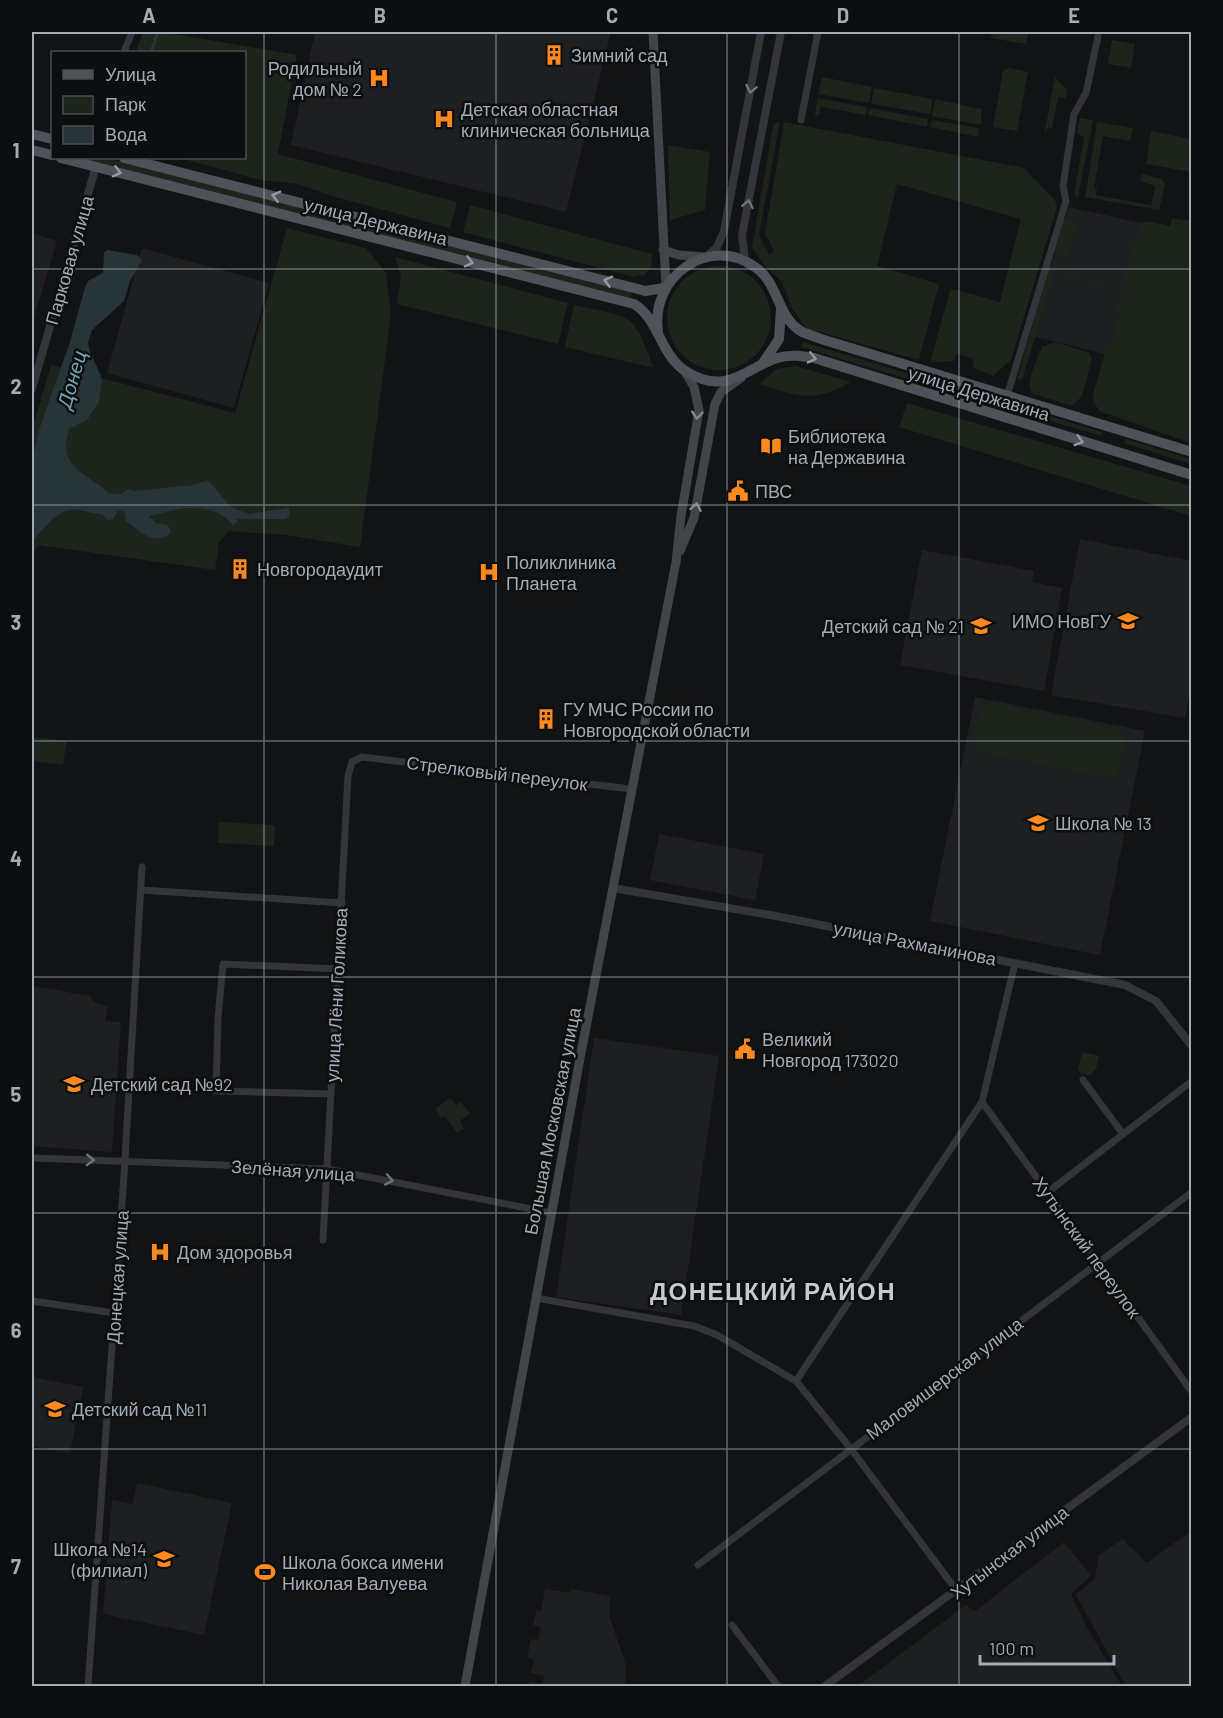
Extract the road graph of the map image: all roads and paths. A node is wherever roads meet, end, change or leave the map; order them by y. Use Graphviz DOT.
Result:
graph roads {
  1 [pos="132,32"];
  2 [pos="653,32"];
  3 [pos="761,32"];
  4 [pos="781,32"];
  5 [pos="818,32"];
  6 [pos="1099,32"];
  7 [pos="124,51"];
  8 [pos="801,120"];
  9 [pos="32,134"];
  10 [pos="51,139"];
  11 [pos="32,150"];
  12 [pos="51,156"];
  13 [pos="65,159"];
  14 [pos="128,159"];
  15 [pos="96,166"];
  16 [pos="663,250"];
  17 [pos="706,257"];
  18 [pos="745,261"];
  19 [pos="665,287"];
  20 [pos="780,302"];
  21 [pos="663,345"];
  22 [pos="676,364"];
  23 [pos="757,369"];
  24 [pos="747,375"];
  25 [pos="32,388"];
  26 [pos="1007,396"];
  27 [pos="1119,431"];
  28 [pos="1113,452"];
  29 [pos="1191,452"];
  30 [pos="1191,475"];
  31 [pos="676,562"];
  32 [pos="362,757"];
  33 [pos="631,789"];
  34 [pos="142,867"];
  35 [pos="613,888"];
  36 [pos="141,890"];
  37 [pos="342,903"];
  38 [pos="1015,963"];
  39 [pos="339,969"];
  40 [pos="1191,1046"];
  41 [pos="1083,1080"];
  42 [pos="1191,1081"];
  43 [pos="331,1094"];
  44 [pos="982,1102"];
  45 [pos="1123,1134"];
  46 [pos="32,1158"];
  47 [pos="125,1162"];
  48 [pos="327,1169"];
  49 [pos="1048,1192"];
  50 [pos="1191,1192"];
  51 [pos="552,1213"];
  52 [pos="323,1240"];
  53 [pos="1098,1262"];
  54 [pos="536,1298"];
  55 [pos="32,1301"];
  56 [pos="114,1313"];
  57 [pos="796,1381"];
  58 [pos="1191,1392"];
  59 [pos="1191,1417"];
  60 [pos="851,1449"];
  61 [pos="698,1565"];
  62 [pos="957,1591"];
  63 [pos="732,1625"];
  64 [pos="88,1686"];
  65 [pos="465,1686"];
  66 [pos="778,1686"];
  67 [pos="825,1686"];
  1 -- 7 [label="street"];
  2 -- 16 [label="main road"];
  3 -- 17 [label="street, one-way"];
  18 -- 4 [label="street, one-way"];
  5 -- 8 [label="street"];
  6 -- 26 [label="street"];
  9 -- 10 [label="main road"];
  11 -- 12 [label="main road"];
  13 -- 15 [label="main road, улица Державина"];
  19 -- 14 [label="main road, улица Державина, one-way"];
  15 -- 21 [label="main road, улица Державина, one-way"];
  15 -- 25 [label="street, Парковая улица"];
  16 -- 17 [label="main road"];
  16 -- 19 [label="main road"];
  17 -- 18 [label="main road"];
  17 -- 19 [label="main road"];
  18 -- 20 [label="main road, улица Державина"];
  19 -- 21 [label="main road, улица Державина"];
  20 -- 23 [label="main road, улица Державина"];
  20 -- 26 [label="main road, улица Державина"];
  21 -- 22 [label="main road, улица Державина"];
  22 -- 24 [label="main road, улица Державина"];
  22 -- 31 [label="main road, Большая Московская улица, one-way"];
  23 -- 24 [label="main road, улица Державина"];
  23 -- 28 [label="main road, улица Державина, one-way"];
  31 -- 24 [label="main road, Большая Московская улица, one-way"];
  26 -- 27 [label="main road, улица Державина"];
  27 -- 28 [label="main road"];
  27 -- 29 [label="main road, улица Державина"];
  28 -- 30 [label="main road, улица Державина"];
  31 -- 33 [label="main road, Большая Московская улица"];
  32 -- 33 [label="street, Стрелковый переулок"];
  32 -- 37 [label="street, улица Лёни Голикова"];
  33 -- 35 [label="main road, Большая Московская улица"];
  34 -- 36 [label="street, Донецкая улица"];
  35 -- 38 [label="street, улица Рахманинова"];
  35 -- 51 [label="main road, Большая Московская улица"];
  36 -- 37 [label="street"];
  36 -- 47 [label="street, Донецкая улица"];
  37 -- 39 [label="street, улица Лёни Голикова"];
  38 -- 40 [label="street, улица Рахманинова"];
  38 -- 44 [label="street"];
  39 -- 43 [label="street, улица Лёни Голикова"];
  39 -- 43 [label="street"];
  41 -- 45 [label="street"];
  42 -- 45 [label="street"];
  43 -- 48 [label="street, улица Лёни Голикова"];
  44 -- 49 [label="street, Хутынский переулок"];
  44 -- 57 [label="street"];
  45 -- 49 [label="street"];
  46 -- 47 [label="street, Зелёная улица, one-way"];
  47 -- 48 [label="street, Зелёная улица"];
  47 -- 56 [label="street, Донецкая улица"];
  48 -- 51 [label="street, Зелёная улица, one-way"];
  48 -- 52 [label="street, улица Лёни Голикова"];
  49 -- 53 [label="street, Хутынский переулок"];
  50 -- 53 [label="street, Маловишерская улица"];
  51 -- 54 [label="main road, Большая Московская улица"];
  53 -- 58 [label="street, Хутынский переулок"];
  53 -- 60 [label="street, Маловишерская улица"];
  54 -- 57 [label="street"];
  54 -- 65 [label="main road, Большая Московская улица"];
  55 -- 56 [label="street"];
  56 -- 64 [label="street, Донецкая улица"];
  57 -- 60 [label="street"];
  59 -- 62 [label="street, Хутынская улица"];
  60 -- 61 [label="street, Маловишерская улица"];
  60 -- 62 [label="street"];
  62 -- 67 [label="street, Хутынская улица"];
  63 -- 66 [label="street"];
}
